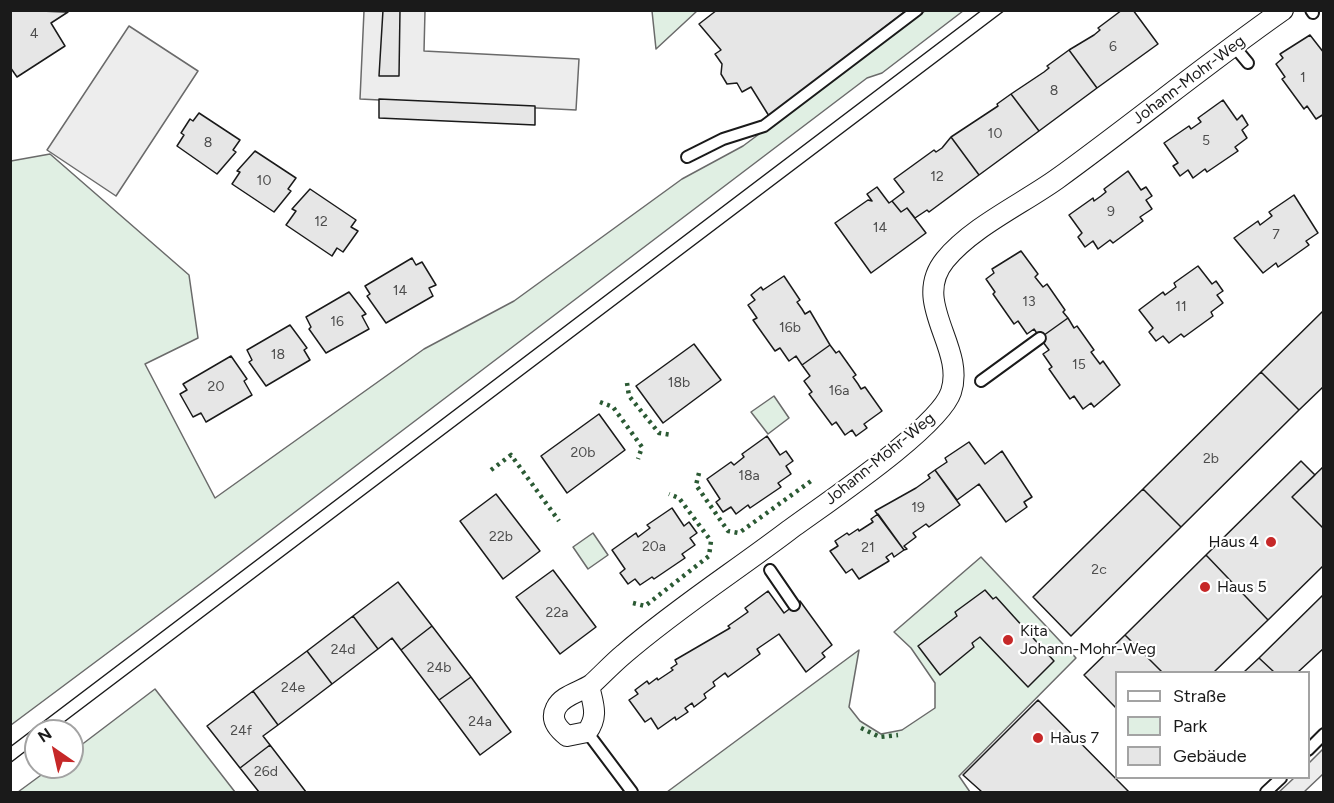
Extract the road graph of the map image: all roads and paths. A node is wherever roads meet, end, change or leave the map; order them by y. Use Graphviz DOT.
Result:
graph roads {
  1 [pos="916,10"];
  2 [pos="1283,10"];
  3 [pos="1233,45"];
  4 [pos="1248,63"];
  5 [pos="687,157"];
  6 [pos="1040,338"];
  7 [pos="981,381"];
  8 [pos="770,570"];
  9 [pos="794,605"];
  10 [pos="589,686"];
  11 [pos="587,732"];
  12 [pos="1323,735"];
  13 [pos="1310,748"];
  14 [pos="1279,779"];
  15 [pos="632,792"];
  16 [pos="1266,792"];
  1 -- 5 [label="lane"];
  2 -- 3 [label="street, Johann-Mohr-Weg"];
  3 -- 4 [label="lane"];
  3 -- 10 [label="street, Johann-Mohr-Weg"];
  6 -- 7 [label="lane"];
  8 -- 9 [label="lane"];
  10 -- 11 [label="street"];
  10 -- 11 [label="street, Johann-Mohr-Weg"];
  11 -- 15 [label="lane"];
  12 -- 13 [label="lane"];
  14 -- 16 [label="lane"];
}
